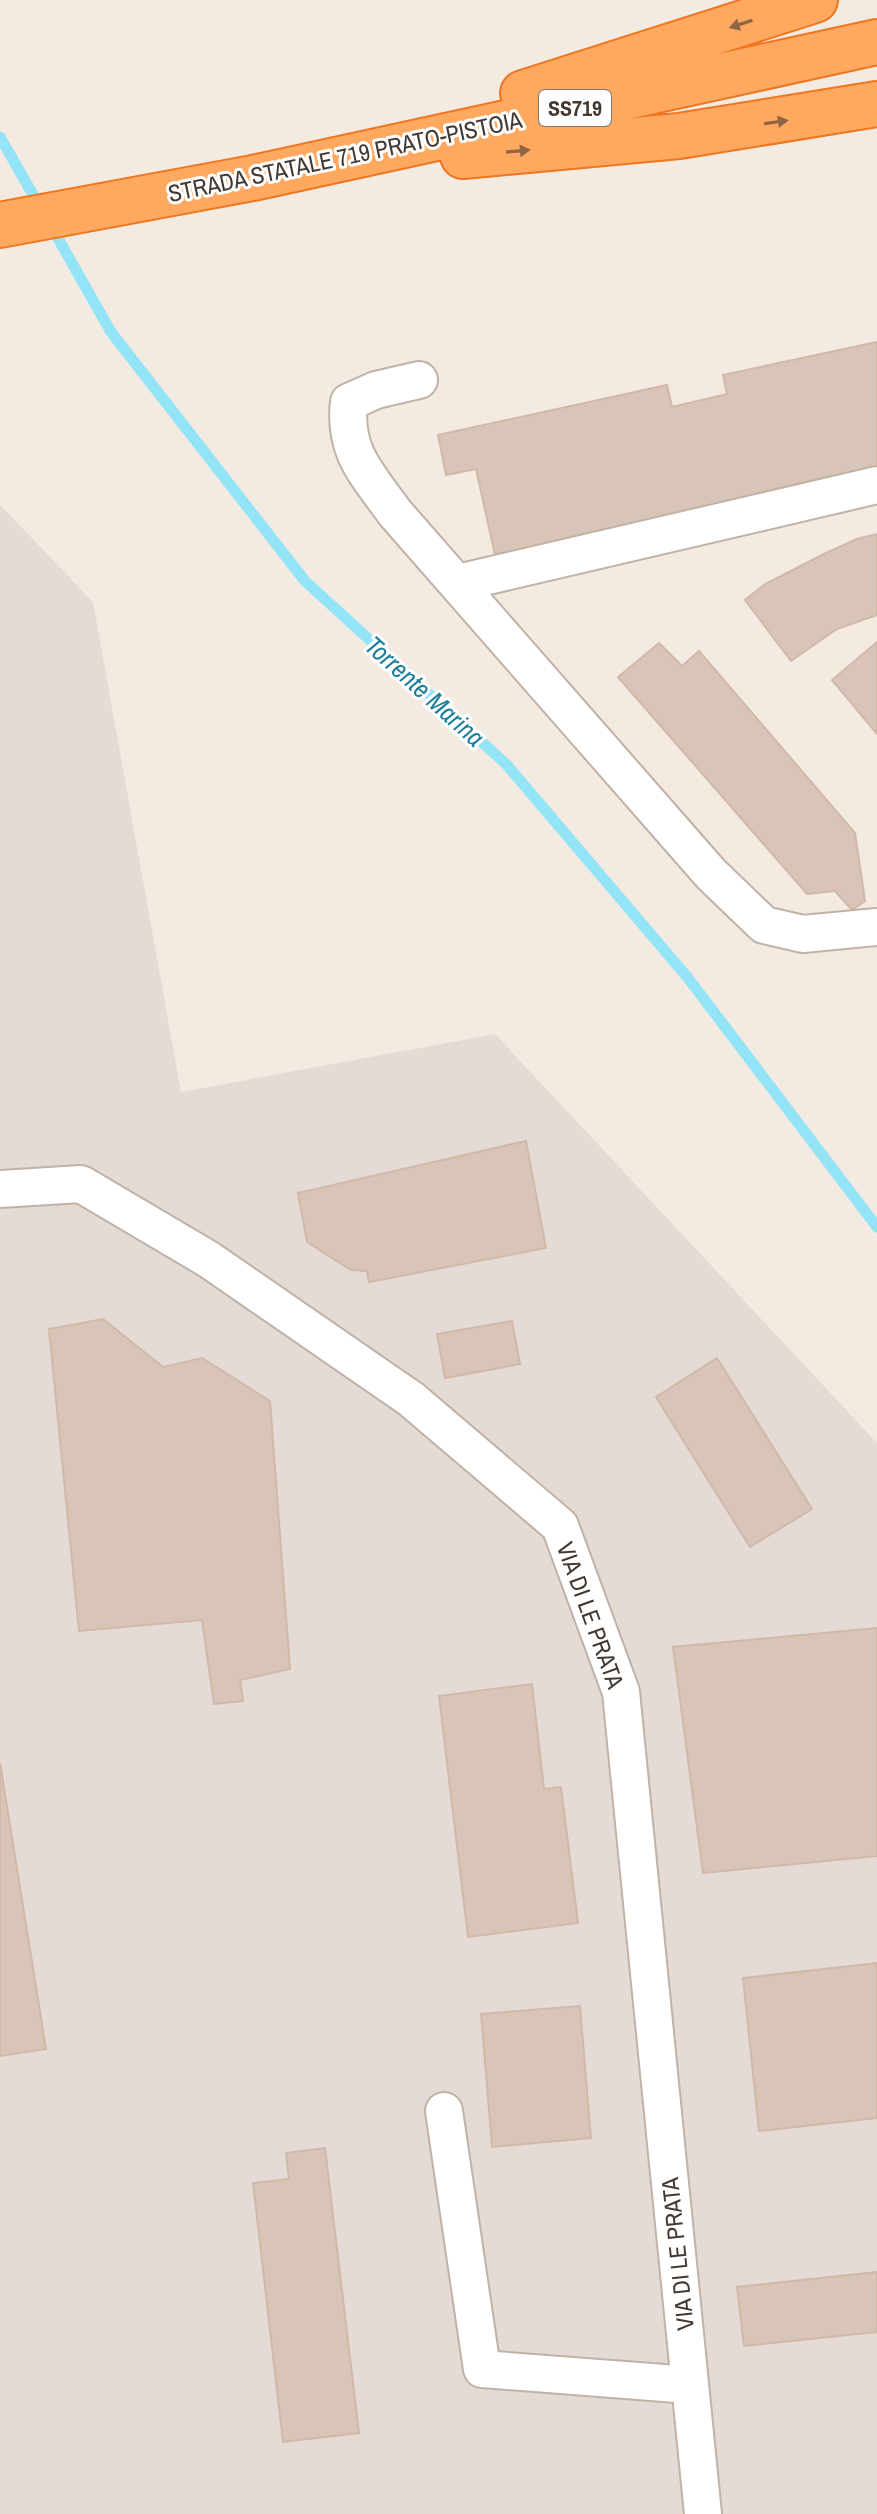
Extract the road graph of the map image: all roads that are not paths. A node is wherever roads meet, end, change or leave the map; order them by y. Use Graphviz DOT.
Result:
graph roads {
  1 [pos="815,0"];
  2 [pos="877,42"];
  3 [pos="877,104"];
  4 [pos="263,176"];
  5 [pos="0,225"];
  6 [pos="419,380"];
  7 [pos="877,485"];
  8 [pos="458,583"];
  9 [pos="877,927"];
  10 [pos="0,1189"];
  11 [pos="444,2111"];
  12 [pos="690,2385"];
  13 [pos="703,2514"];
  1 -- 4 [label="highway, one-way"];
  2 -- 4 [label="highway, STRADA STATALE 719 PRATO-PISTOIA / SS719"];
  4 -- 3 [label="highway, one-way"];
  4 -- 5 [label="highway, STRADA STATALE 719 PRATO-PISTOIA / SS719"];
  6 -- 8 [label="street"];
  7 -- 8 [label="street"];
  8 -- 9 [label="street"];
  10 -- 12 [label="street, VIA DI LE PRATA"];
  11 -- 12 [label="street"];
  12 -- 13 [label="street, VIA DI LE PRATA"];
}
